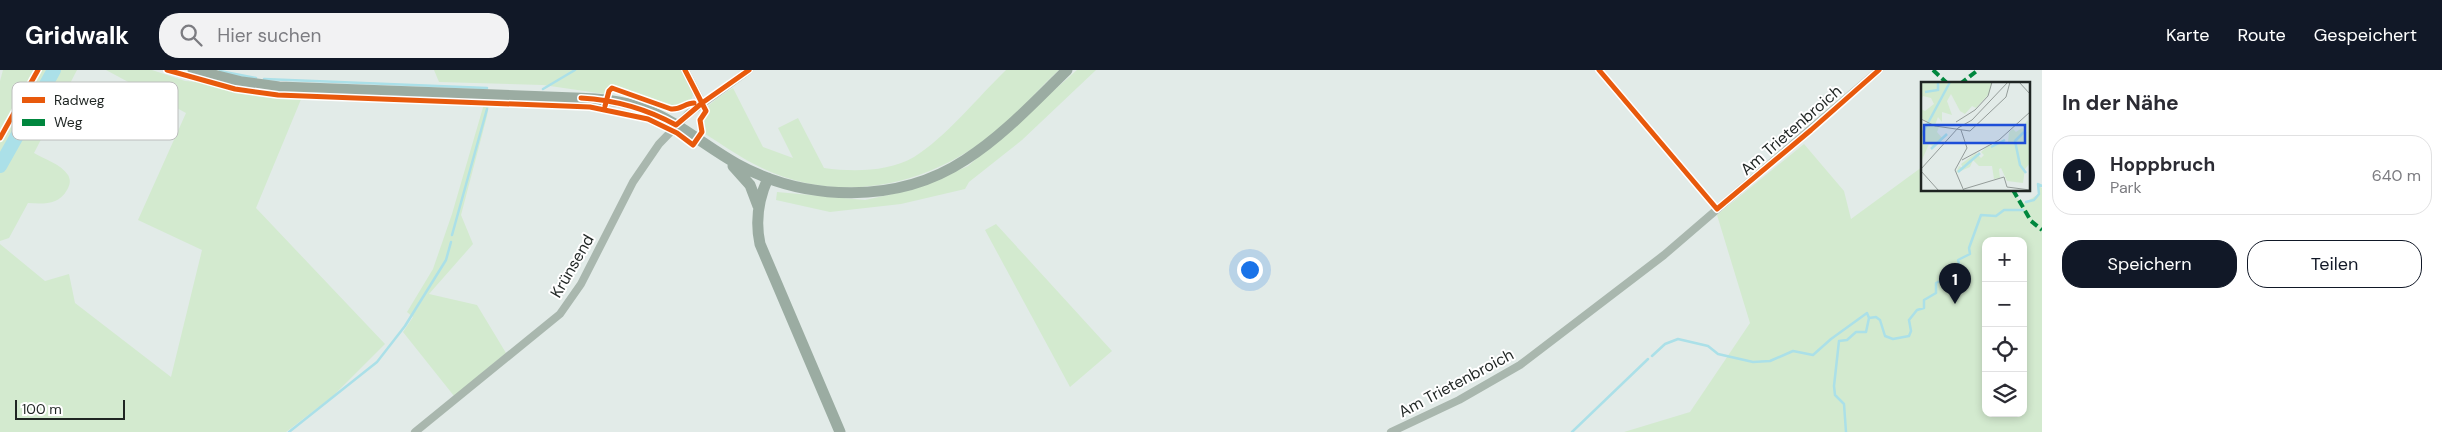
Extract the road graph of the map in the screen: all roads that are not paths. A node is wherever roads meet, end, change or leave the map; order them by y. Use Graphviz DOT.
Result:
graph roads {
  1 [pos="193,70"];
  2 [pos="685,70"];
  3 [pos="749,70"];
  4 [pos="1068,70"];
  5 [pos="1879,70"];
  6 [pos="702,103"];
  7 [pos="676,125"];
  8 [pos="719,153"];
  9 [pos="768,178"];
  10 [pos="758,206"];
  11 [pos="414,432"];
  12 [pos="840,432"];
  13 [pos="1391,432"];
  1 -- 7 [label="main road"];
  2 -- 6 [label="street"];
  3 -- 6 [label="street, Krünsend"];
  4 -- 9 [label="main road"];
  5 -- 13 [label="street, Am Trietenbroich"];
  6 -- 7 [label="street, Krünsend"];
  7 -- 8 [label="main road"];
  7 -- 11 [label="street, Krünsend"];
  8 -- 9 [label="main road"];
  8 -- 10 [label="main road"];
  9 -- 10 [label="main road"];
  10 -- 12 [label="main road"];
}
